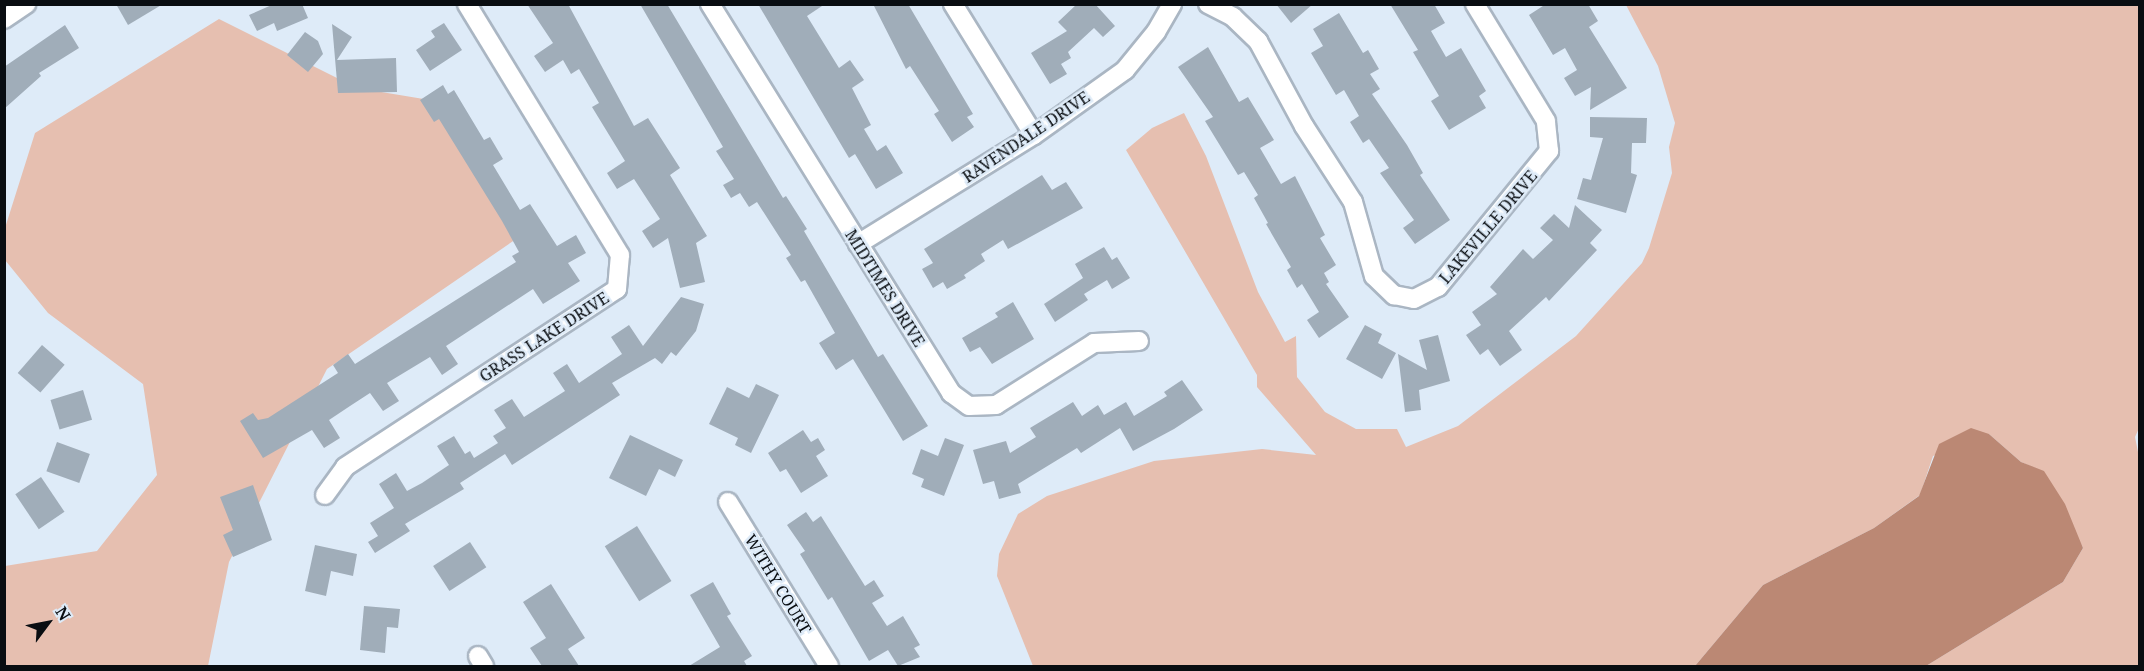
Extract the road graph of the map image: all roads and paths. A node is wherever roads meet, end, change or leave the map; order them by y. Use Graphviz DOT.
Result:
graph roads {
  1 [pos="26,4"];
  2 [pos="467,4"];
  3 [pos="710,4"];
  4 [pos="953,4"];
  5 [pos="1172,4"];
  6 [pos="1208,4"];
  7 [pos="1475,4"];
  8 [pos="4,19"];
  9 [pos="1034,135"];
  10 [pos="858,244"];
  11 [pos="1139,341"];
  12 [pos="326,495"];
  13 [pos="728,502"];
  14 [pos="829,666"];
  1 -- 8 [label="street"];
  2 -- 12 [label="street, GRASS LAKE DRIVE"];
  3 -- 10 [label="street, MIDTIMES DRIVE"];
  4 -- 9 [label="street"];
  5 -- 9 [label="street, RAVENDALE DRIVE"];
  6 -- 7 [label="street, LAKEVILLE DRIVE"];
  9 -- 10 [label="street, RAVENDALE DRIVE"];
  10 -- 11 [label="street, MIDTIMES DRIVE"];
  13 -- 14 [label="street, WITHY COURT"];
}
